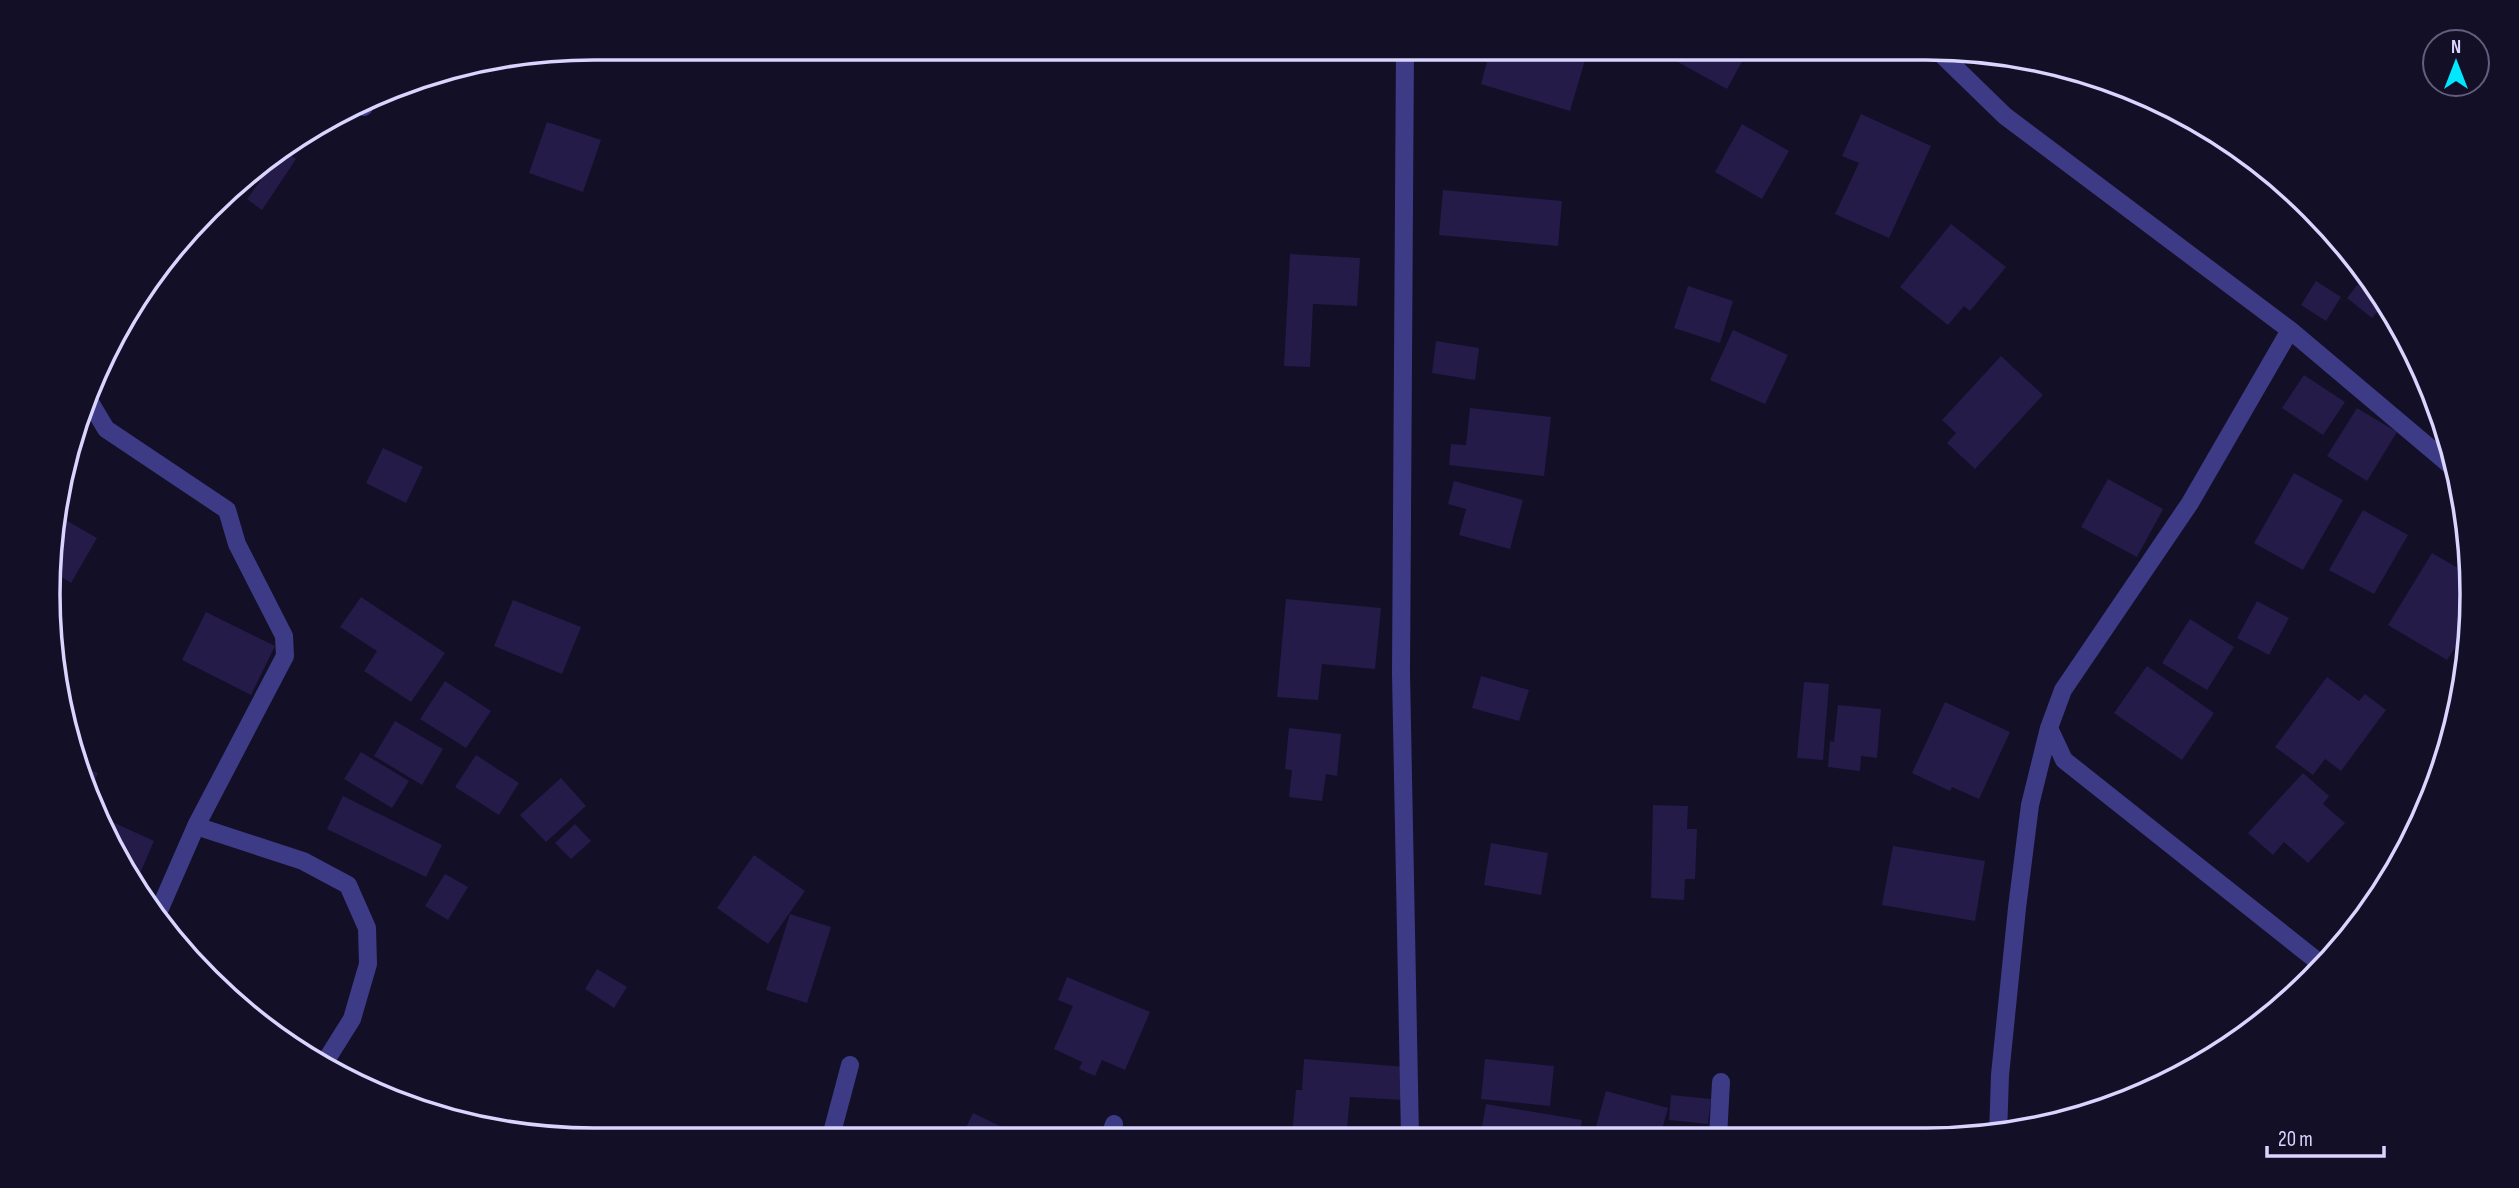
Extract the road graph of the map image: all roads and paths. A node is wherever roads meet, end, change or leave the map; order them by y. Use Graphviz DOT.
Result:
graph roads {
  1 [pos="1405,60"];
  2 [pos="1948,61"];
  3 [pos="2290,330"];
  4 [pos="93,408"];
  5 [pos="2441,458"];
  6 [pos="2049,728"];
  7 [pos="196,826"];
  8 [pos="161,906"];
  9 [pos="2315,959"];
  10 [pos="328,1057"];
  11 [pos="850,1065"];
  12 [pos="1721,1082"];
  13 [pos="1998,1123"];
  14 [pos="833,1128"];
  15 [pos="1410,1128"];
  16 [pos="1718,1128"];
  1 -- 15 [label="street"];
  2 -- 3 [label="street"];
  3 -- 5 [label="street"];
  3 -- 6 [label="street"];
  4 -- 7 [label="street"];
  6 -- 9 [label="street"];
  6 -- 13 [label="street"];
  7 -- 8 [label="street"];
  7 -- 10 [label="street"];
  11 -- 14 [label="street"];
  12 -- 16 [label="street"];
}
